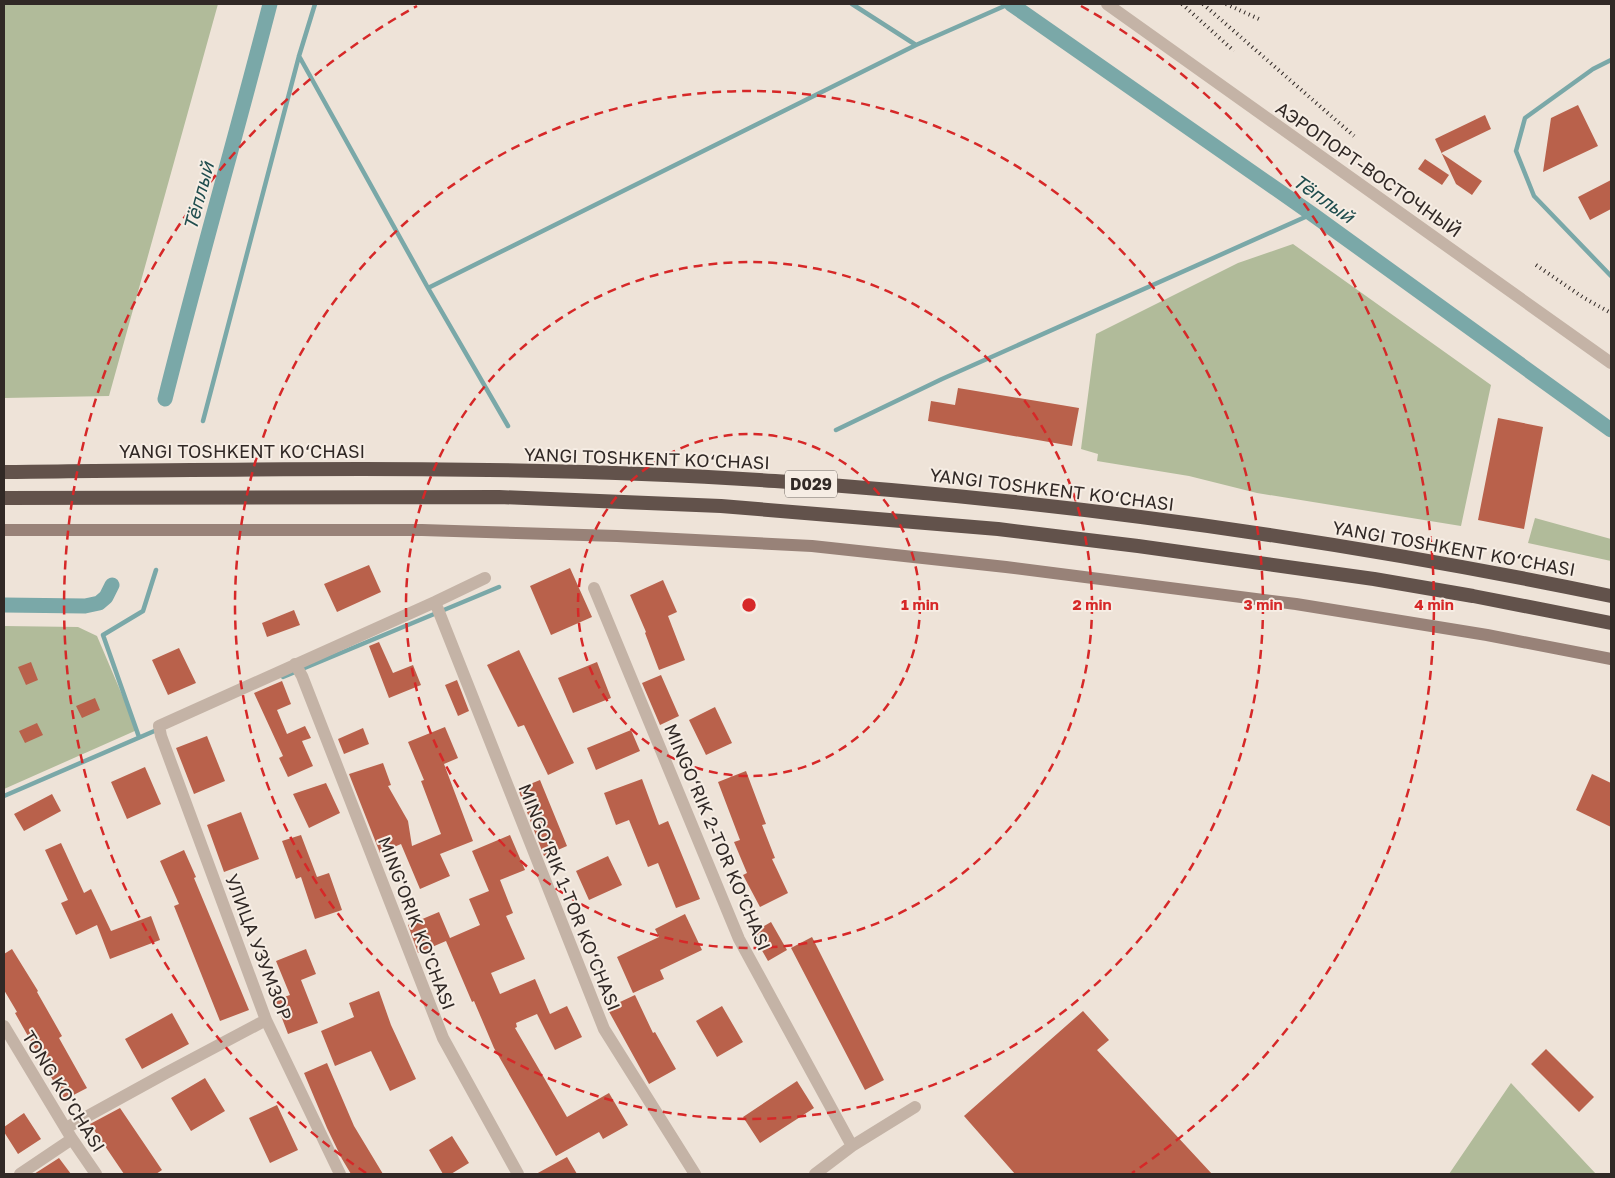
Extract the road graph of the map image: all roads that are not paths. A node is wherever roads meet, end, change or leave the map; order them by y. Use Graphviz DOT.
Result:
graph roads {
  1 [pos="1107,4"];
  2 [pos="1611,363"];
  3 [pos="4,472"];
  4 [pos="4,498"];
  5 [pos="4,530"];
  6 [pos="485,578"];
  7 [pos="594,588"];
  8 [pos="1611,596"];
  9 [pos="435,602"];
  10 [pos="1611,623"];
  11 [pos="1611,659"];
  12 [pos="295,664"];
  13 [pos="266,1020"];
  14 [pos="4,1026"];
  15 [pos="915,1107"];
  16 [pos="69,1134"];
  17 [pos="852,1146"];
  18 [pos="20,1174"];
  19 [pos="96,1174"];
  20 [pos="340,1174"];
  21 [pos="518,1174"];
  22 [pos="696,1174"];
  23 [pos="815,1174"];
  1 -- 2 [label="street, АЭРОПОРТ-ВОСТОЧНЫЙ"];
  3 -- 8 [label="highway, YANGI TOSHKENT KO‘CHASI / D029"];
  4 -- 10 [label="highway, D029"];
  5 -- 11 [label="main road"];
  6 -- 9 [label="street"];
  7 -- 17 [label="street, MINGO‘RIK 2-TOR KO‘CHASI"];
  9 -- 12 [label="street"];
  9 -- 22 [label="street, MINGO‘RIK 1-TOR KO‘CHASI"];
  12 -- 13 [label="street, УЛИЦА УЗУМЗОР"];
  12 -- 21 [label="street, MING'ORIK KO'CHASI"];
  13 -- 16 [label="street"];
  13 -- 20 [label="street, УЛИЦА УЗУМЗОР"];
  14 -- 16 [label="street, TONG KO'CHASI"];
  15 -- 17 [label="street"];
  16 -- 18 [label="street"];
  16 -- 19 [label="street, TONG KO'CHASI"];
  17 -- 23 [label="street"];
}
